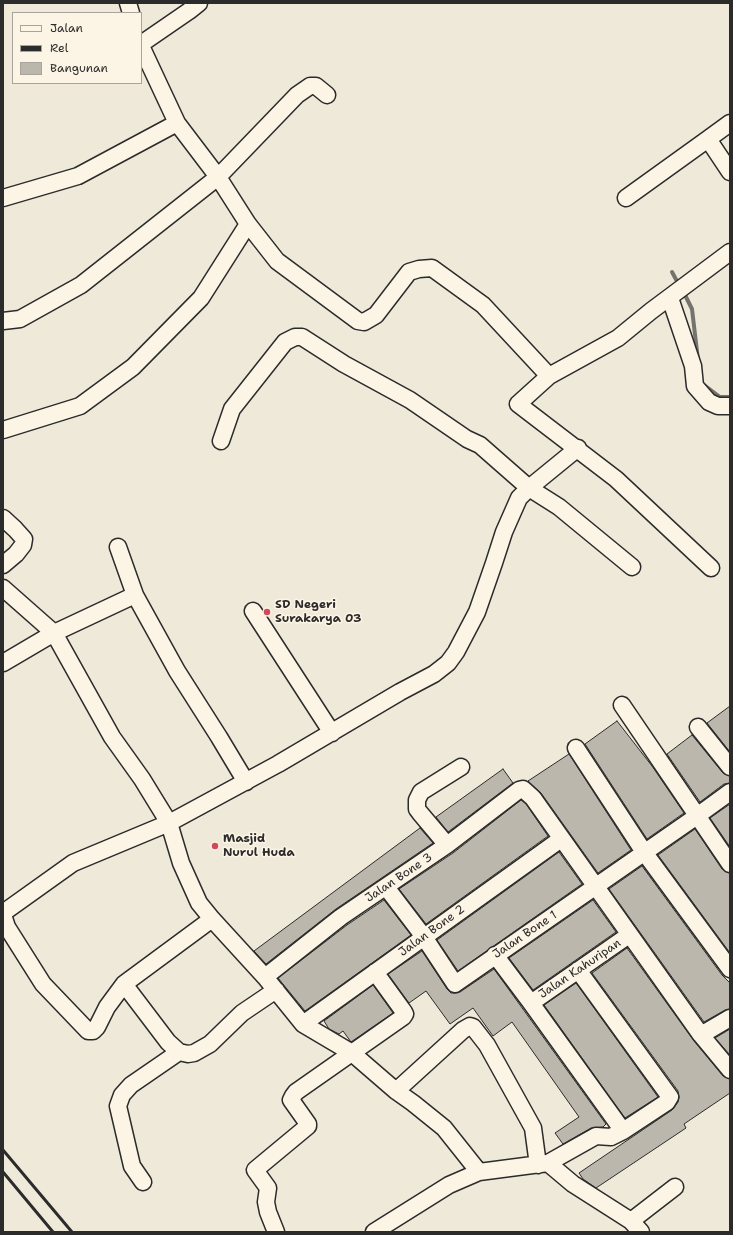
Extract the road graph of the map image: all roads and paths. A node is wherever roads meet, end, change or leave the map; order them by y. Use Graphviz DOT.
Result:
graph roads {
  1 [pos="199,3"];
  2 [pos="142,44"];
  3 [pos="142,47"];
  4 [pos="326,95"];
  5 [pos="178,123"];
  6 [pos="730,123"];
  7 [pos="708,139"];
  8 [pos="730,172"];
  9 [pos="218,177"];
  10 [pos="3,198"];
  11 [pos="626,198"];
  12 [pos="248,224"];
  13 [pos="730,252"];
  14 [pos="670,298"];
  15 [pos="3,322"];
  16 [pos="549,376"];
  17 [pos="730,406"];
  18 [pos="3,430"];
  19 [pos="221,441"];
  20 [pos="578,448"];
  21 [pos="529,488"];
  22 [pos="3,518"];
  23 [pos="118,547"];
  24 [pos="3,565"];
  25 [pos="632,567"];
  26 [pos="711,568"];
  27 [pos="3,588"];
  28 [pos="135,594"];
  29 [pos="253,611"];
  30 [pos="54,633"];
  31 [pos="3,663"];
  32 [pos="622,705"];
  33 [pos="698,727"];
  34 [pos="332,732"];
  35 [pos="576,748"];
  36 [pos="461,767"];
  37 [pos="730,767"];
  38 [pos="246,782"];
  39 [pos="730,792"];
  40 [pos="697,816"];
  41 [pos="169,823"];
  42 [pos="561,839"];
  43 [pos="447,845"];
  44 [pos="644,852"];
  45 [pos="730,864"];
  46 [pos="386,887"];
  47 [pos="595,887"];
  48 [pos="3,914"];
  49 [pos="212,919"];
  50 [pos="629,935"];
  51 [pos="424,937"];
  52 [pos="495,955"];
  53 [pos="730,969"];
  54 [pos="578,970"];
  55 [pos="375,972"];
  56 [pos="265,977"];
  57 [pos="124,984"];
  58 [pos="276,990"];
  59 [pos="531,1003"];
  60 [pos="730,1018"];
  61 [pos="303,1024"];
  62 [pos="701,1035"];
  63 [pos="179,1052"];
  64 [pos="352,1053"];
  65 [pos="730,1070"];
  66 [pos="396,1091"];
  67 [pos="623,1131"];
  68 [pos="543,1164"];
  69 [pos="479,1172"];
  70 [pos="143,1182"];
  71 [pos="675,1187"];
  72 [pos="636,1227"];
  73 [pos="276,1232"];
  74 [pos="374,1232"];
  1 -- 2 [label="street"];
  3 -- 5 [label="street"];
  4 -- 9 [label="street"];
  5 -- 9 [label="street"];
  5 -- 10 [label="street"];
  6 -- 7 [label="street"];
  7 -- 8 [label="street"];
  7 -- 11 [label="street"];
  9 -- 12 [label="street"];
  9 -- 15 [label="street"];
  12 -- 16 [label="street"];
  12 -- 18 [label="street"];
  13 -- 14 [label="street"];
  14 -- 16 [label="street"];
  14 -- 17 [label="street"];
  16 -- 20 [label="street"];
  19 -- 21 [label="street"];
  20 -- 21 [label="street"];
  20 -- 26 [label="street"];
  21 -- 25 [label="street"];
  21 -- 34 [label="street"];
  22 -- 24 [label="street"];
  23 -- 28 [label="street"];
  27 -- 30 [label="street"];
  28 -- 30 [label="street"];
  28 -- 38 [label="street"];
  29 -- 34 [label="street"];
  30 -- 31 [label="street"];
  30 -- 41 [label="street"];
  32 -- 40 [label="street"];
  33 -- 37 [label="street"];
  34 -- 38 [label="street"];
  35 -- 44 [label="street"];
  36 -- 43 [label="street"];
  38 -- 41 [label="street"];
  39 -- 40 [label="street, Jalan Bone 1"];
  40 -- 44 [label="street, Jalan Bone 1"];
  40 -- 45 [label="street"];
  41 -- 48 [label="street"];
  41 -- 49 [label="street"];
  42 -- 43 [label="street, Jalan Bone 3"];
  42 -- 47 [label="street"];
  42 -- 51 [label="street, Jalan Bone 2"];
  43 -- 46 [label="street, Jalan Bone 3"];
  44 -- 47 [label="street, Jalan Bone 1"];
  44 -- 53 [label="street"];
  46 -- 51 [label="street"];
  46 -- 56 [label="street, Jalan Bone 3"];
  47 -- 50 [label="street"];
  47 -- 52 [label="street, Jalan Bone 1"];
  48 -- 57 [label="street"];
  49 -- 56 [label="street"];
  49 -- 57 [label="street"];
  50 -- 54 [label="street, Jalan Kahuripan"];
  50 -- 62 [label="street"];
  51 -- 52 [label="street, Jalan Bone 1"];
  51 -- 55 [label="street, Jalan Bone 2"];
  52 -- 59 [label="street"];
  54 -- 59 [label="street, Jalan Kahuripan"];
  54 -- 67 [label="street"];
  55 -- 61 [label="street, Jalan Bone 2"];
  55 -- 64 [label="street"];
  56 -- 58 [label="street"];
  57 -- 63 [label="street"];
  58 -- 61 [label="street"];
  58 -- 63 [label="street"];
  59 -- 67 [label="street"];
  60 -- 62 [label="street"];
  61 -- 64 [label="street"];
  62 -- 65 [label="street"];
  63 -- 70 [label="street"];
  64 -- 66 [label="street"];
  64 -- 73 [label="street"];
  66 -- 68 [label="street"];
  66 -- 69 [label="street"];
  67 -- 68 [label="street"];
  68 -- 69 [label="street"];
  68 -- 72 [label="street"];
  69 -- 74 [label="street"];
  71 -- 72 [label="street"];
}
